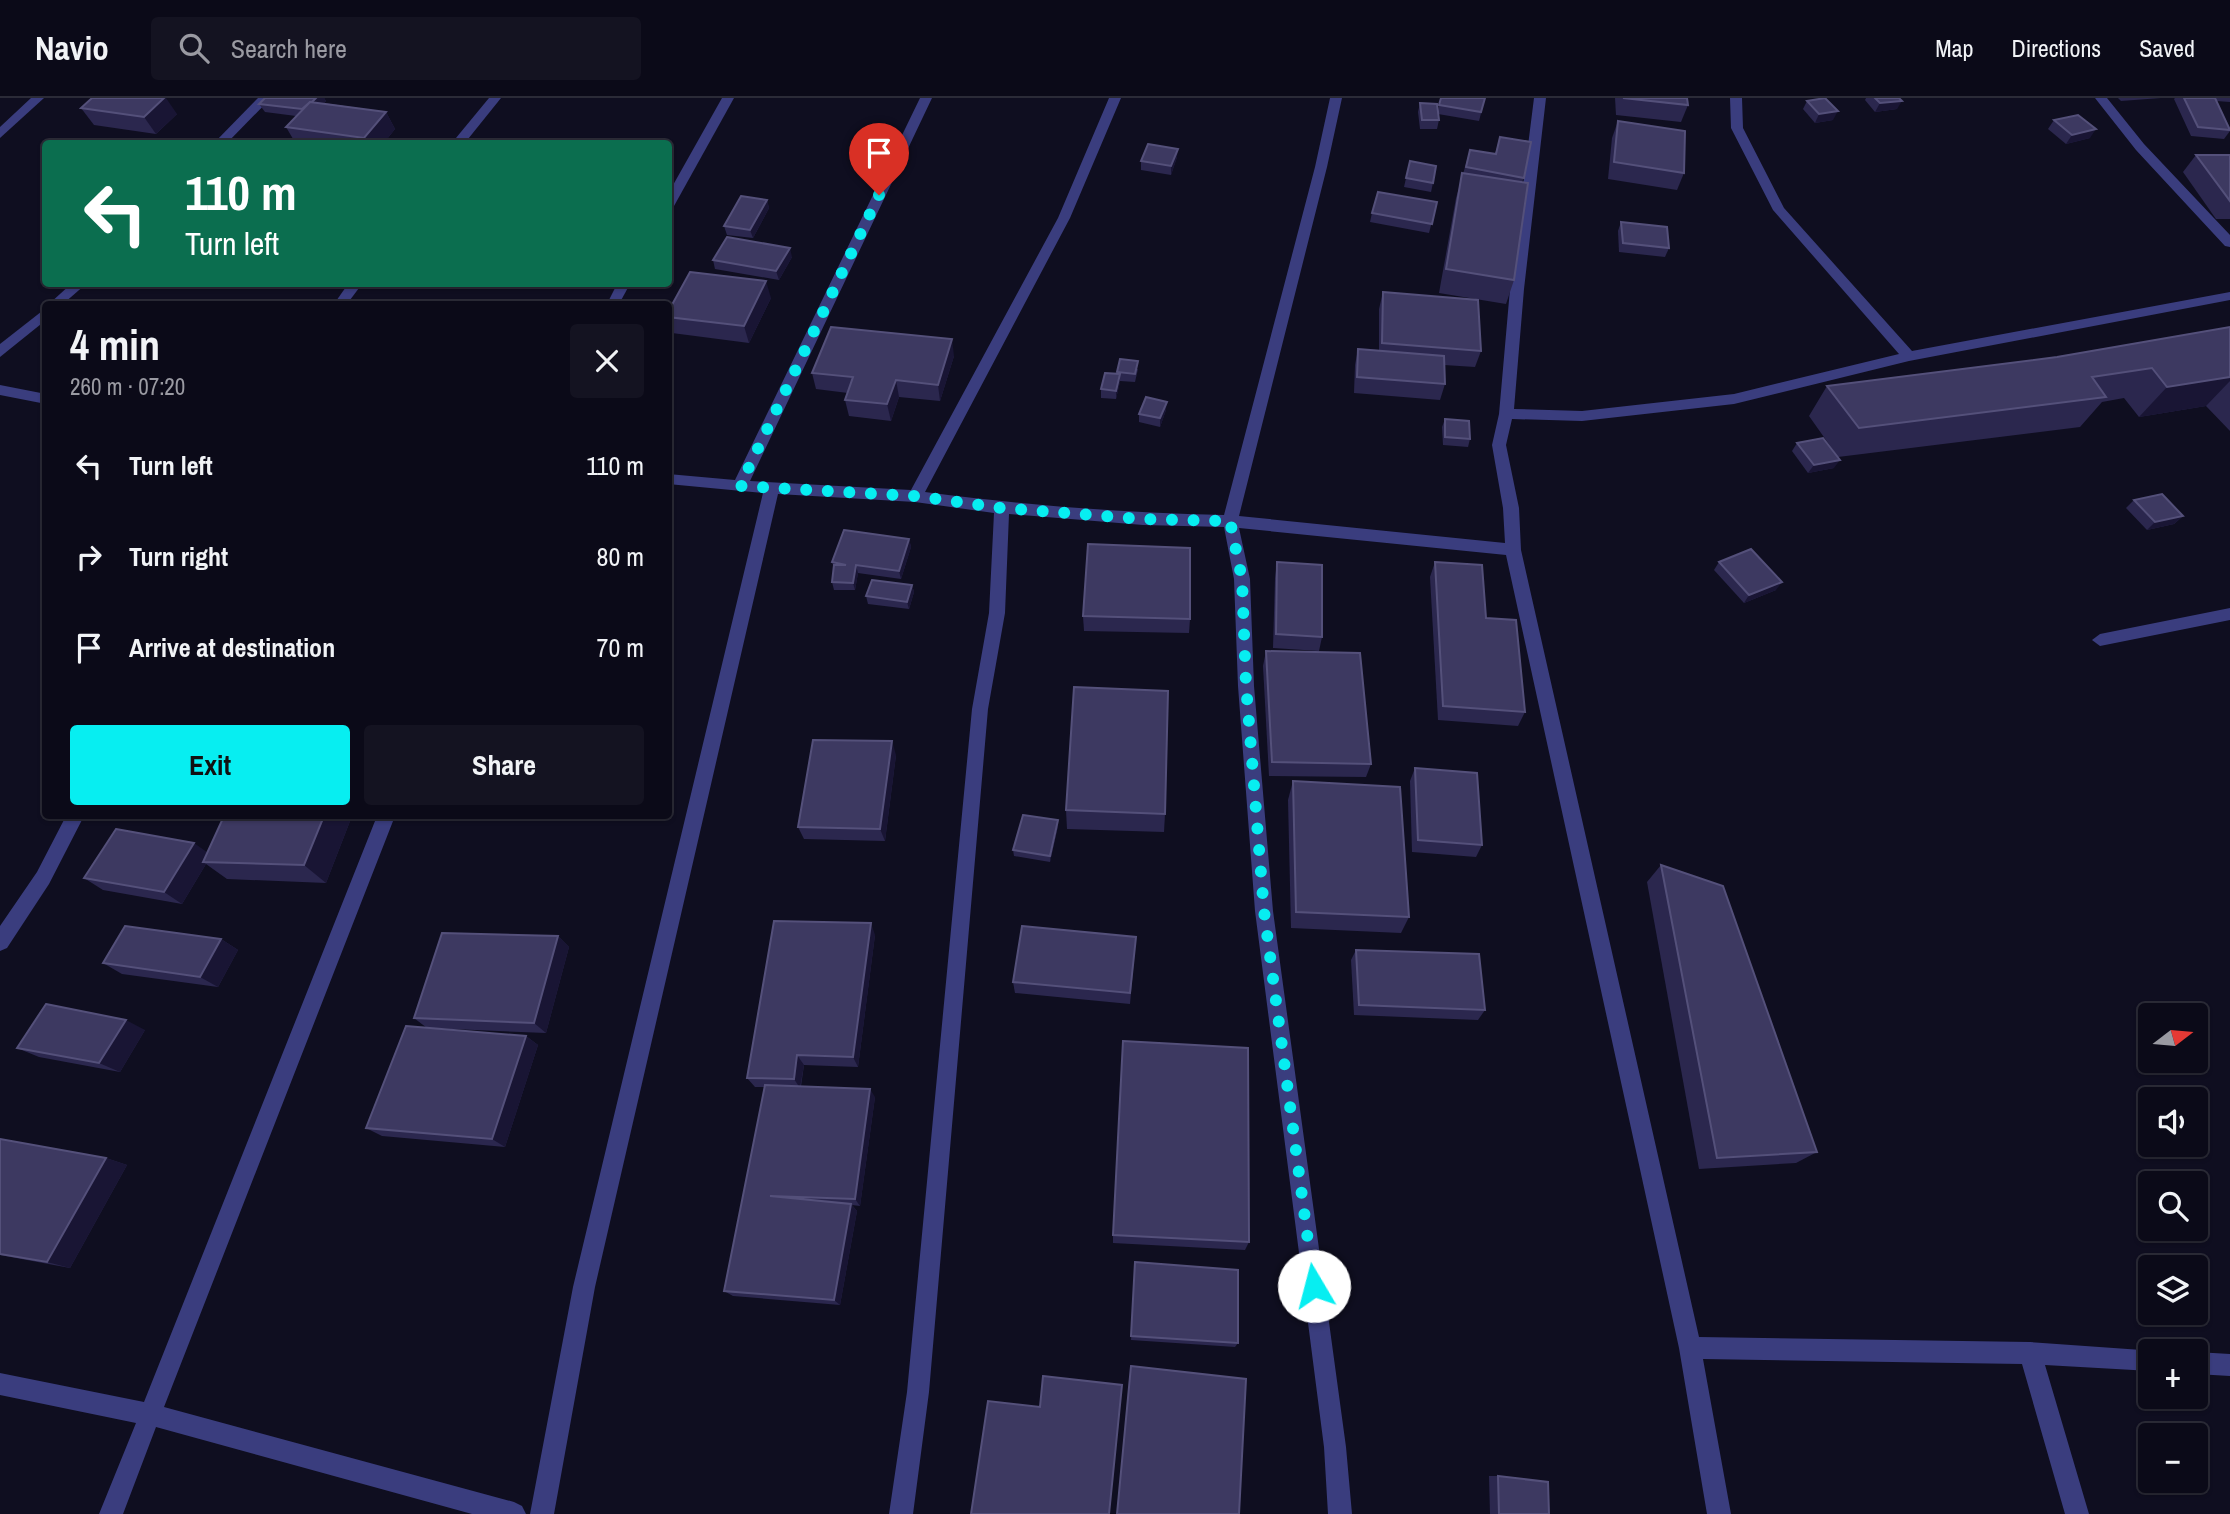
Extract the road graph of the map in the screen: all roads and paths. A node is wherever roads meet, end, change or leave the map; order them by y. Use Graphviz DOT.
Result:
graph roads {
  1 [pos="38,98"];
  2 [pos="265,98"];
  3 [pos="495,98"];
  4 [pos="728,98"];
  5 [pos="926,98"];
  6 [pos="1115,98"];
  7 [pos="1336,98"];
  8 [pos="1540,98"];
  9 [pos="1736,98"];
  10 [pos="2101,98"];
  11 [pos="0,134"];
  12 [pos="223,140"];
  13 [pos="460,140"];
  14 [pos="672,199"];
  15 [pos="2230,243"];
  16 [pos="75,287"];
  17 [pos="2230,296"];
  18 [pos="59,301"];
  19 [pos="42,315"];
  20 [pos="0,352"];
  21 [pos="1909,356"];
  22 [pos="0,390"];
  23 [pos="42,398"];
  24 [pos="1506,414"];
  25 [pos="672,479"];
  26 [pos="740,486"];
  27 [pos="772,488"];
  28 [pos="915,496"];
  29 [pos="1002,508"];
  30 [pos="1230,521"];
  31 [pos="1513,550"];
  32 [pos="2230,614"];
  33 [pos="2100,640"];
  34 [pos="73,819"];
  35 [pos="385,819"];
  36 [pos="0,942"];
  37 [pos="1690,1348"];
  38 [pos="2030,1353"];
  39 [pos="2138,1359"];
  40 [pos="2208,1364"];
  41 [pos="2230,1365"];
  42 [pos="0,1384"];
  43 [pos="152,1415"];
  44 [pos="111,1514"];
  45 [pos="514,1514"];
  46 [pos="542,1514"];
  47 [pos="901,1514"];
  48 [pos="1340,1514"];
  49 [pos="1719,1514"];
  50 [pos="2077,1514"];
  1 -- 11 [label="street"];
  2 -- 12 [label="street"];
  3 -- 13 [label="street"];
  4 -- 14 [label="street"];
  5 -- 26 [label="street"];
  6 -- 28 [label="street"];
  7 -- 30 [label="street"];
  8 -- 24 [label="street"];
  9 -- 21 [label="street"];
  10 -- 15 [label="street"];
  16 -- 18 [label="street"];
  17 -- 21 [label="street"];
  19 -- 20 [label="street"];
  21 -- 24 [label="street"];
  22 -- 23 [label="street"];
  24 -- 31 [label="street"];
  25 -- 26 [label="street"];
  26 -- 27 [label="street"];
  27 -- 28 [label="street"];
  27 -- 46 [label="street"];
  28 -- 29 [label="street"];
  29 -- 30 [label="street"];
  29 -- 47 [label="street"];
  30 -- 31 [label="street"];
  30 -- 48 [label="street"];
  31 -- 37 [label="street"];
  32 -- 33 [label="street"];
  34 -- 36 [label="street"];
  35 -- 43 [label="street"];
  37 -- 38 [label="street"];
  37 -- 49 [label="street"];
  38 -- 39 [label="street"];
  38 -- 50 [label="street"];
  40 -- 41 [label="street"];
  42 -- 43 [label="street"];
  43 -- 44 [label="street"];
  43 -- 45 [label="street"];
}
